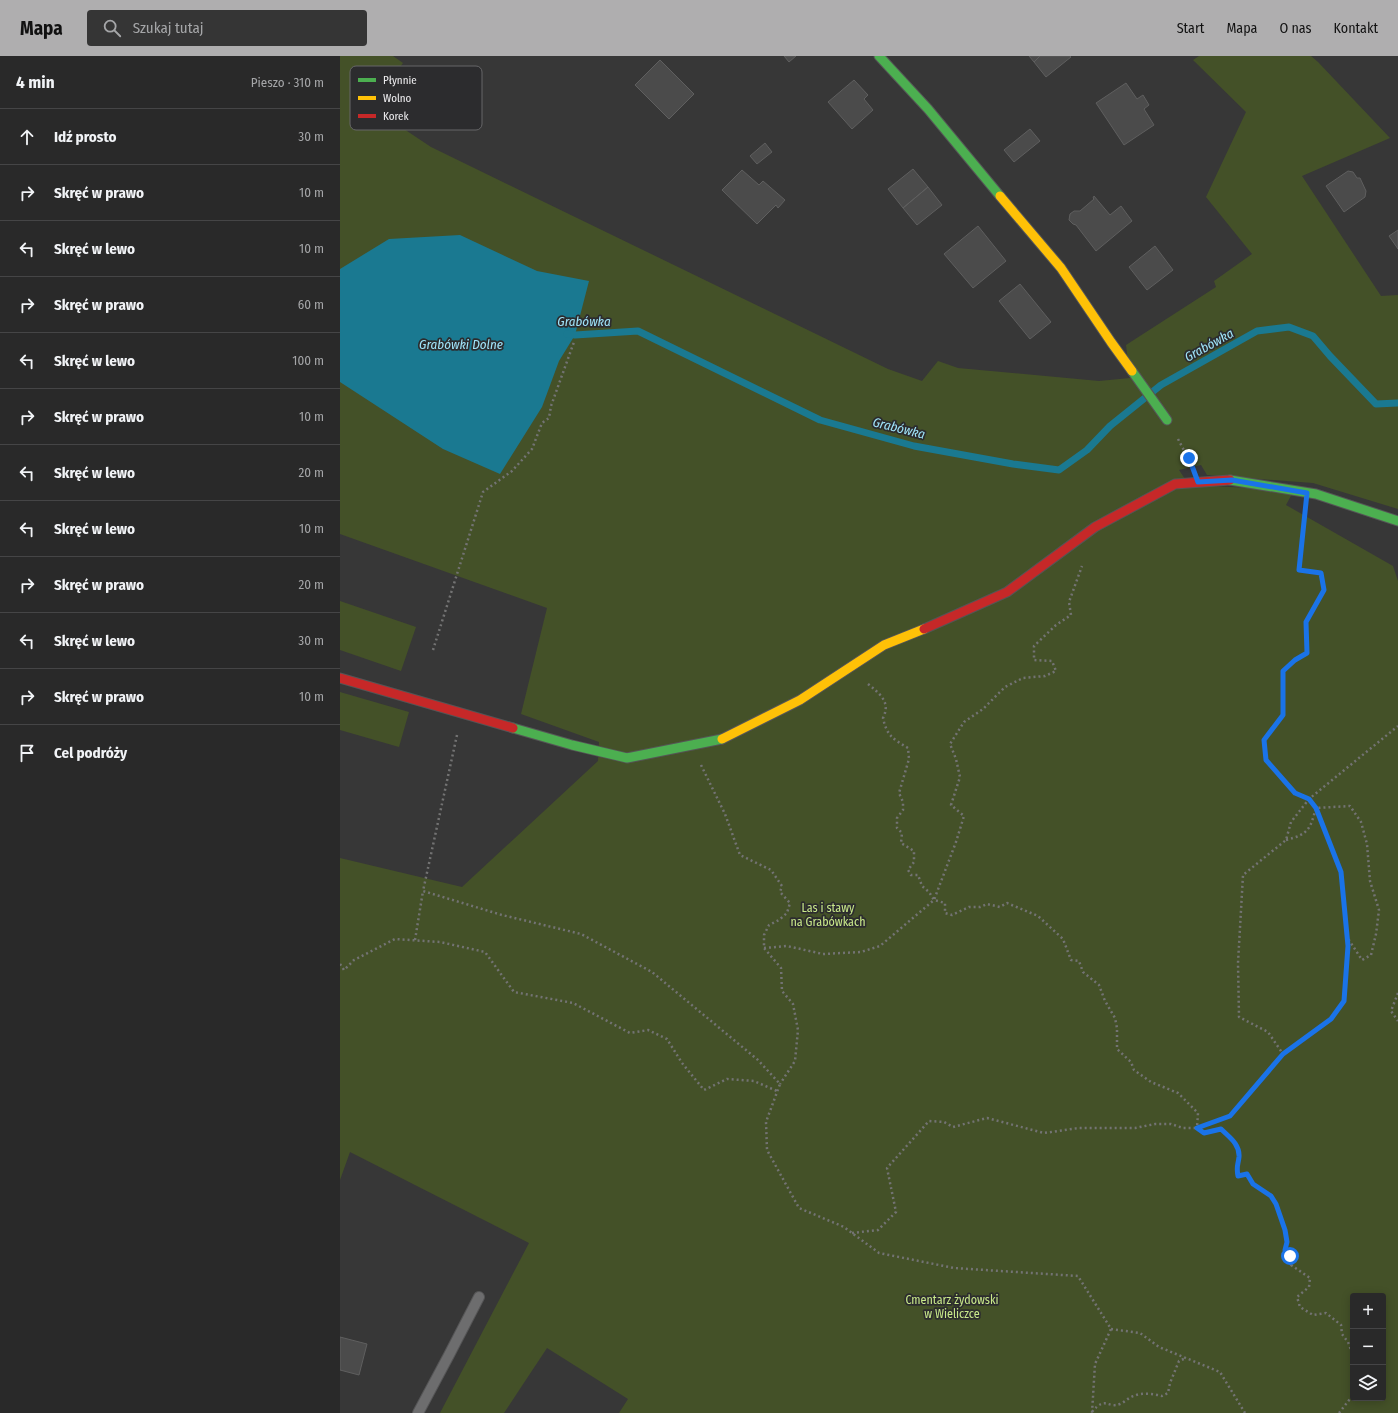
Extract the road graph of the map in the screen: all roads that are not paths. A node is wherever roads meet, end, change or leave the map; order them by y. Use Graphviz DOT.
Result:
graph roads {
  1 [pos="879,56"];
  2 [pos="1167,420"];
  3 [pos="1398,522"];
  4 [pos="340,678"];
  5 [pos="479,1296"];
  6 [pos="418,1413"];
  1 -- 2 [label="street"];
  3 -- 4 [label="street"];
  5 -- 6 [label="lane"];
}
